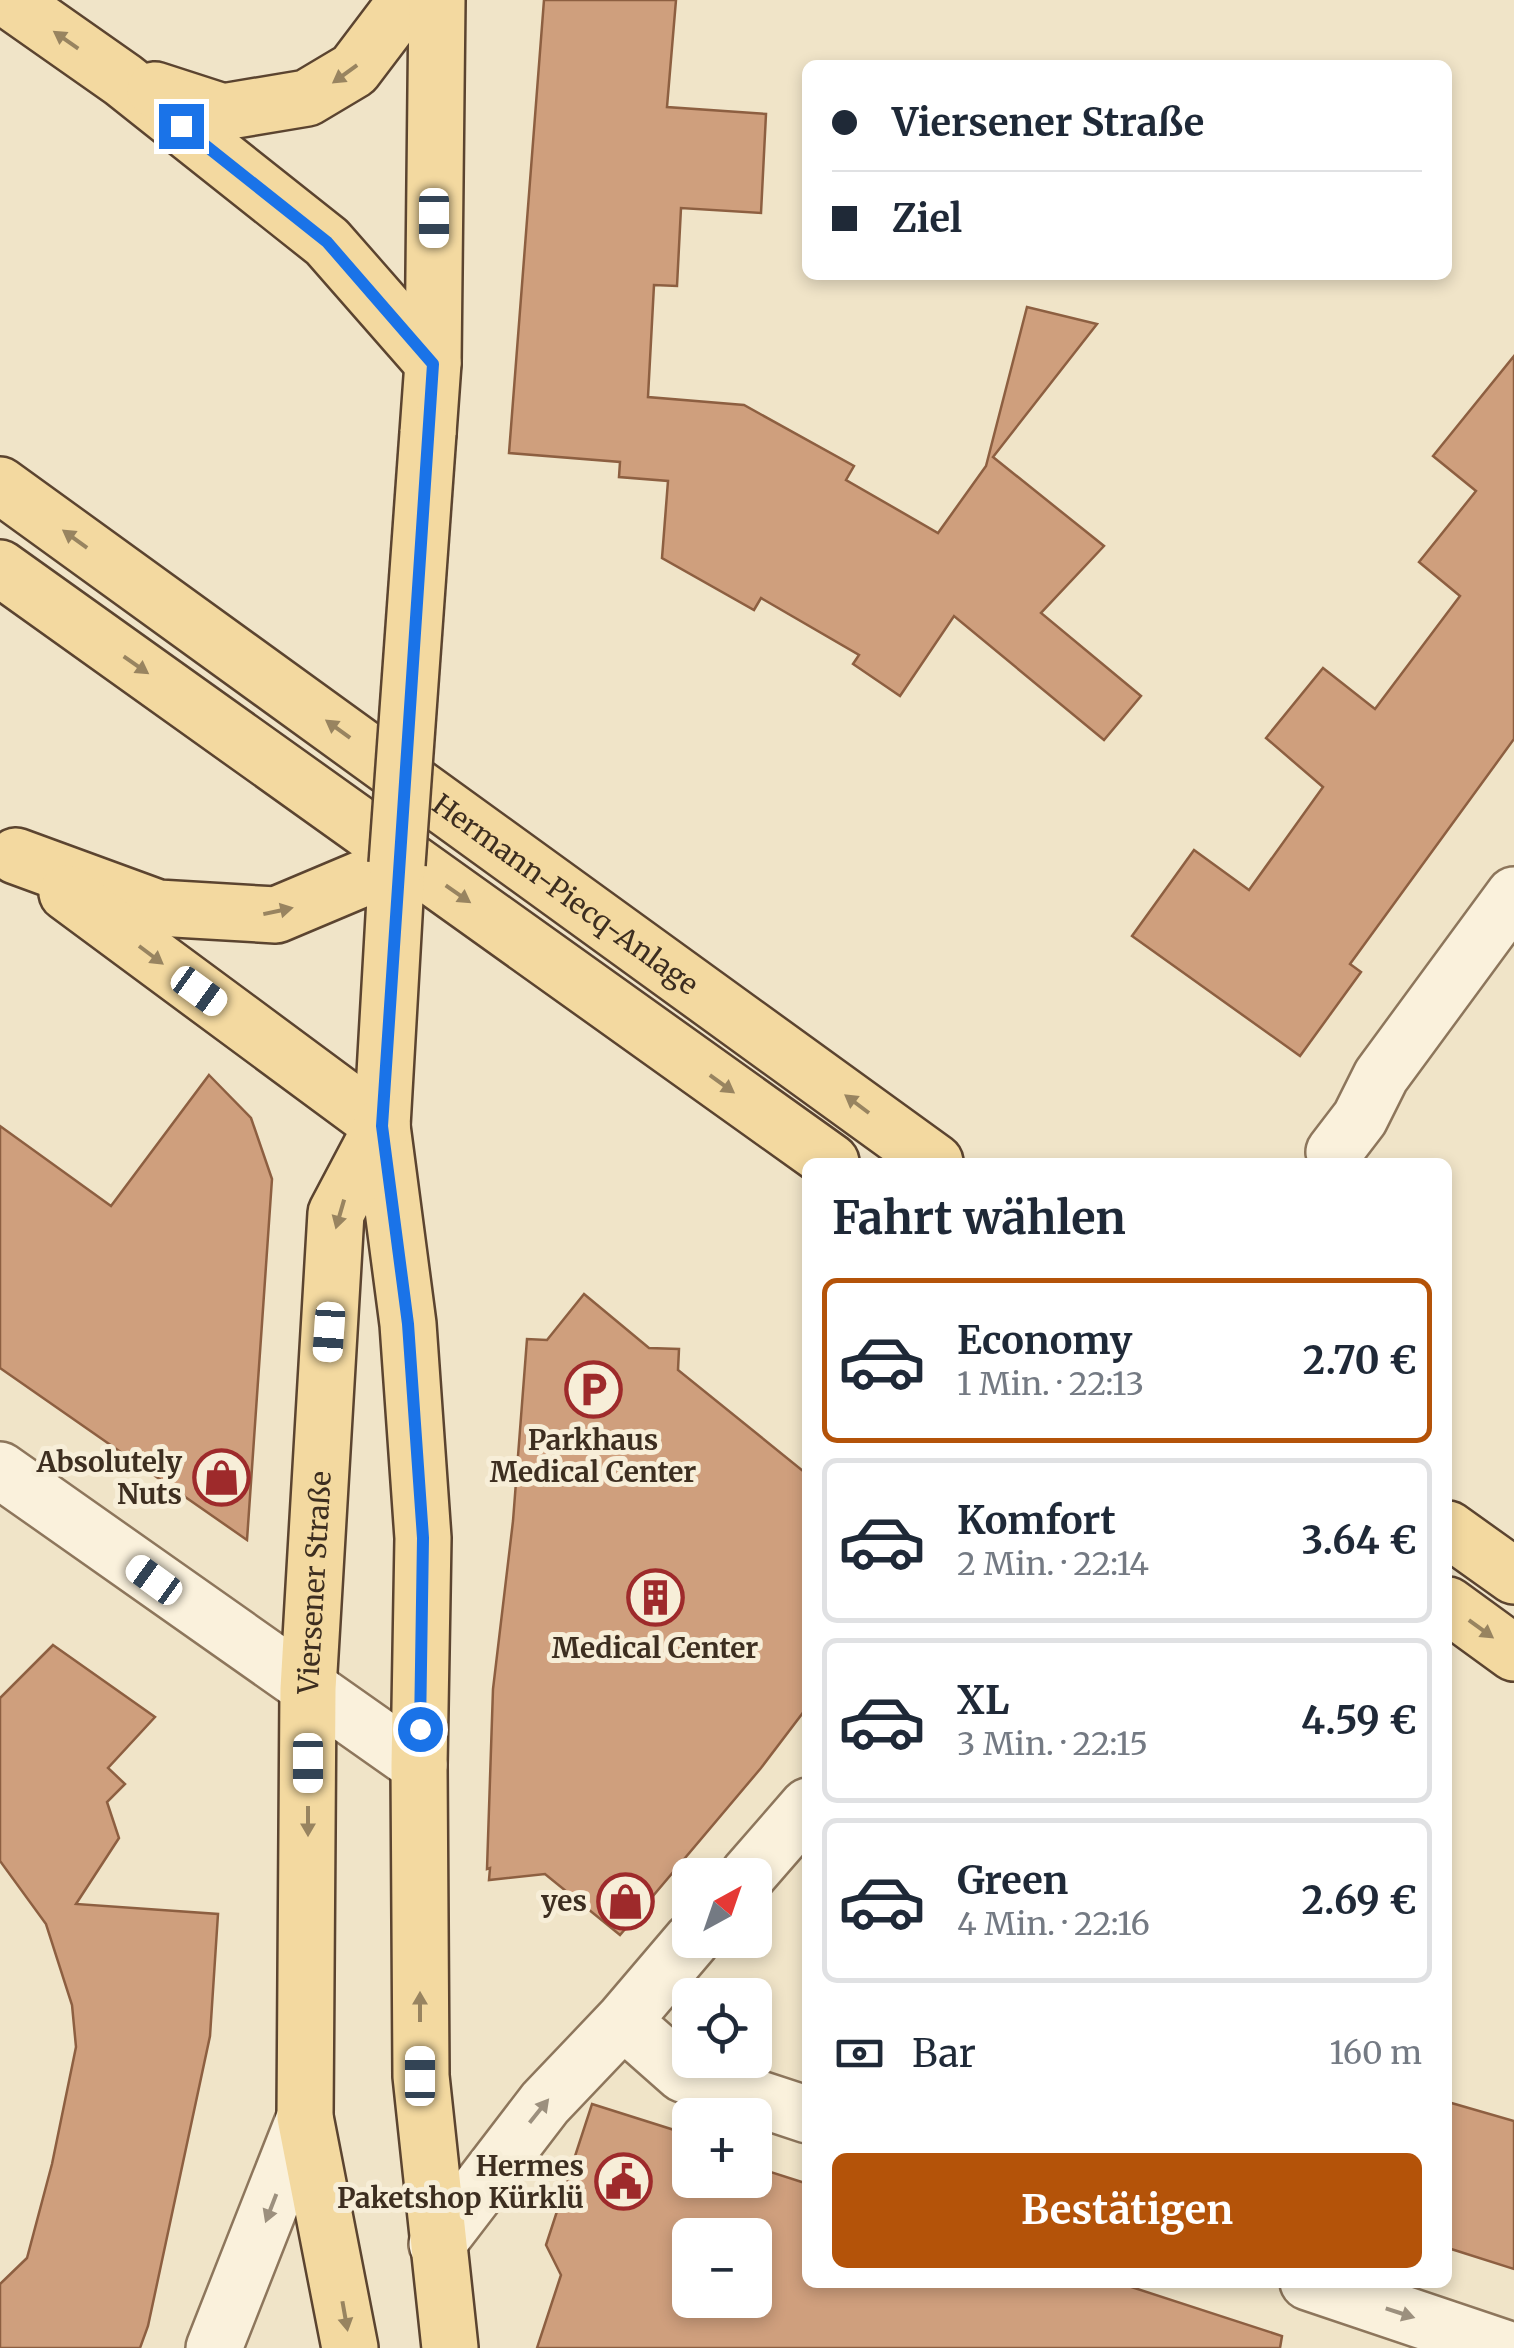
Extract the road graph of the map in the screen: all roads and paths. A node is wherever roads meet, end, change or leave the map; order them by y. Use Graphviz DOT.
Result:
graph roads {
  1 [pos="9,0"];
  2 [pos="408,0"];
  3 [pos="436,0"];
  4 [pos="123,80"];
  5 [pos="433,364"];
  6 [pos="0,485"];
  7 [pos="0,568"];
  8 [pos="8,849"];
  9 [pos="397,864"];
  10 [pos="1514,896"];
  11 [pos="382,1126"];
  12 [pos="1334,1152"];
  13 [pos="825,1158"];
  14 [pos="929,1158"];
  15 [pos="0,1470"];
  16 [pos="1452,1532"];
  17 [pos="1514,1576"];
  18 [pos="1452,1608"];
  19 [pos="1514,1653"];
  20 [pos="308,1689"];
  21 [pos="419,1765"];
  22 [pos="802,1813"];
  23 [pos="763,1858"];
  24 [pos="676,1958"];
  25 [pos="623,2020"];
  26 [pos="802,2113"];
  27 [pos="306,2117"];
  28 [pos="436,2244"];
  29 [pos="1326,2288"];
  30 [pos="214,2348"];
  31 [pos="350,2348"];
  32 [pos="450,2348"];
  33 [pos="1504,2348"];
  4 -- 1 [label="main road, one-way"];
  2 -- 4 [label="main road, one-way"];
  3 -- 5 [label="main road, Viersener Straße"];
  4 -- 5 [label="main road"];
  5 -- 9 [label="main road, Viersener Straße, bridge"];
  14 -- 6 [label="main road, Hermann-Piecq-Anlage, one-way"];
  7 -- 13 [label="main road, one-way"];
  8 -- 9 [label="main road, one-way"];
  8 -- 11 [label="main road, one-way"];
  9 -- 11 [label="main road, Viersener Straße"];
  10 -- 12 [label="street"];
  11 -- 20 [label="main road, Viersener Straße, one-way"];
  11 -- 21 [label="main road, Viersener Straße"];
  15 -- 20 [label="street"];
  16 -- 17 [label="main road"];
  18 -- 19 [label="main road, one-way"];
  20 -- 21 [label="street"];
  20 -- 27 [label="main road, Viersener Straße, one-way"];
  28 -- 21 [label="main road, Viersener Straße, one-way"];
  22 -- 23 [label="street"];
  24 -- 25 [label="street"];
  25 -- 26 [label="street"];
  28 -- 25 [label="street, one-way"];
  27 -- 30 [label="street, one-way"];
  27 -- 31 [label="main road, Viersener Straße, one-way"];
  28 -- 32 [label="main road, Viersener Straße"];
  29 -- 33 [label="street, one-way"];
}
